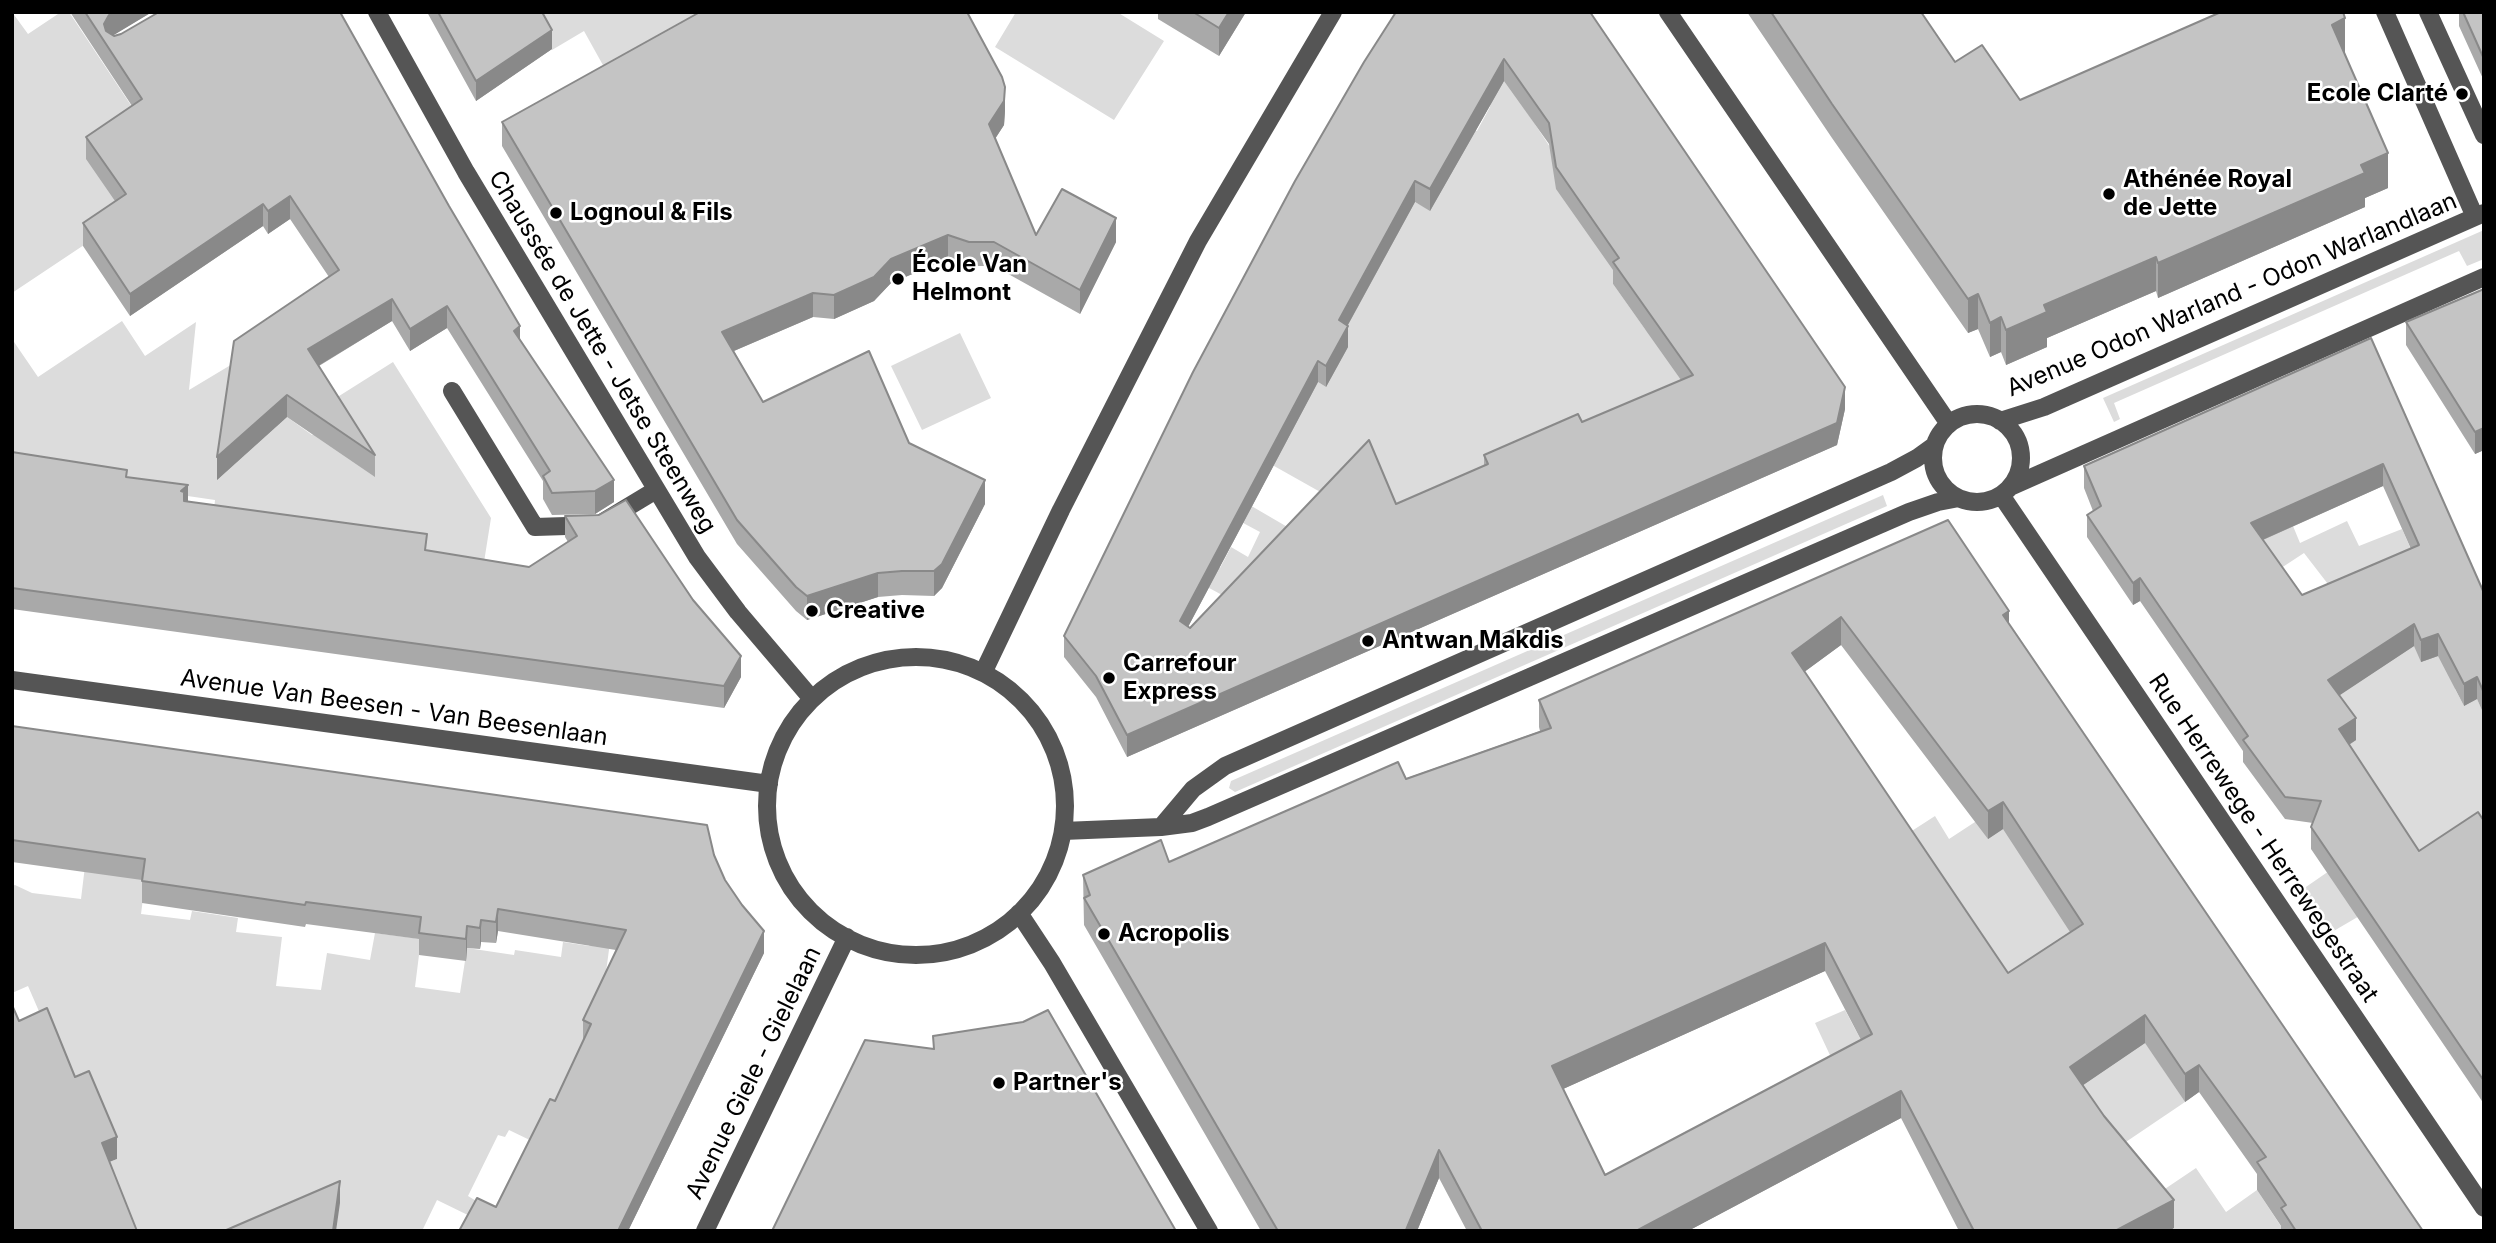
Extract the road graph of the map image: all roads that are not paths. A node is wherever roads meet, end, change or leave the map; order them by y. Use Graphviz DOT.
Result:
graph roads {
  1 [pos="377,12"];
  2 [pos="1333,12"];
  3 [pos="1668,12"];
  4 [pos="2385,12"];
  5 [pos="2428,12"];
  6 [pos="2484,135"];
  7 [pos="2480,215"];
  8 [pos="2484,277"];
  9 [pos="452,391"];
  10 [pos="2000,421"];
  11 [pos="1949,424"];
  12 [pos="1935,445"];
  13 [pos="656,490"];
  14 [pos="2006,491"];
  15 [pos="1959,498"];
  16 [pos="984,673"];
  17 [pos="12,680"];
  18 [pos="812,699"];
  19 [pos="769,784"];
  20 [pos="1161,827"];
  21 [pos="1063,831"];
  22 [pos="1019,914"];
  23 [pos="847,937"];
  24 [pos="2484,1208"];
  25 [pos="705,1231"];
  26 [pos="1209,1231"];
  1 -- 13 [label="street, Chaussée de Jette - Jetse Steenweg"];
  2 -- 16 [label="street"];
  3 -- 11 [label="street"];
  4 -- 7 [label="street"];
  5 -- 6 [label="street"];
  7 -- 10 [label="street, Avenue Odon Warland - Odon Warlandlaan"];
  8 -- 14 [label="street"];
  9 -- 13 [label="street"];
  10 -- 11 [label="street"];
  10 -- 14 [label="street"];
  11 -- 12 [label="street"];
  12 -- 15 [label="street"];
  12 -- 20 [label="street"];
  13 -- 18 [label="street, Chaussée de Jette - Jetse Steenweg"];
  14 -- 15 [label="street"];
  14 -- 24 [label="street, Rue Herrewege - Herrewegestraat"];
  15 -- 20 [label="street"];
  16 -- 18 [label="street"];
  16 -- 21 [label="street"];
  17 -- 19 [label="street, Avenue Van Beesen - Van Beesenlaan"];
  18 -- 19 [label="street"];
  19 -- 23 [label="street"];
  20 -- 21 [label="street"];
  21 -- 22 [label="street"];
  22 -- 23 [label="street"];
  22 -- 26 [label="street"];
  23 -- 25 [label="street, Avenue Giele - Gielelaan"];
}
